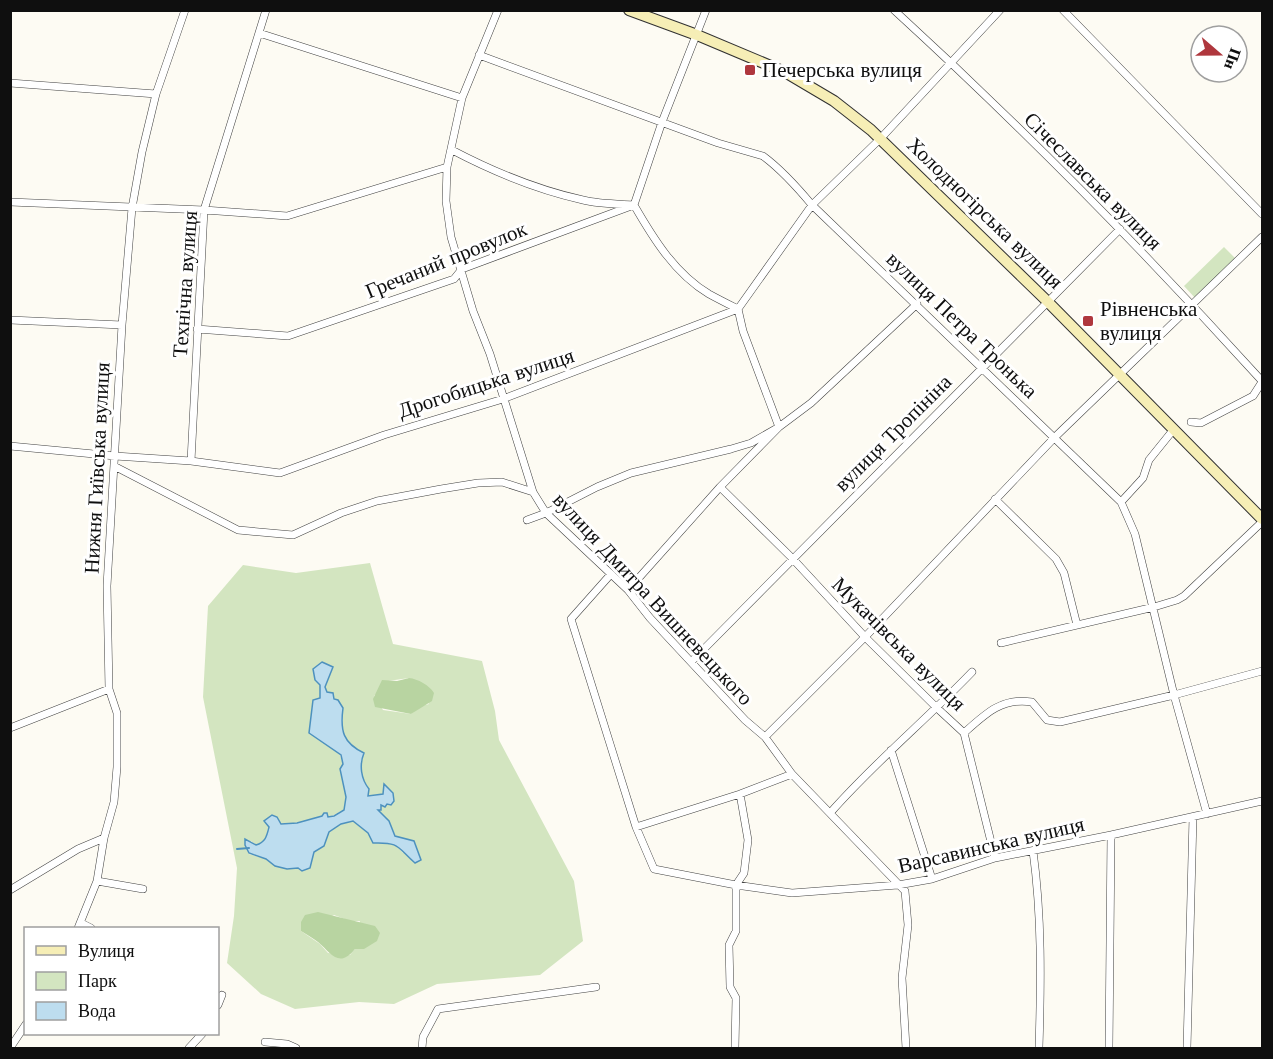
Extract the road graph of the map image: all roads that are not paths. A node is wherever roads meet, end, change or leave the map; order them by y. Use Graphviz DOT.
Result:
graph roads {
  1 [pos="185,10"];
  2 [pos="266,10"];
  3 [pos="498,10"];
  4 [pos="629,10"];
  5 [pos="706,10"];
  6 [pos="894,10"];
  7 [pos="1000,10"];
  8 [pos="1064,10"];
  9 [pos="259,33"];
  10 [pos="697,35"];
  11 [pos="479,55"];
  12 [pos="951,63"];
  13 [pos="10,83"];
  14 [pos="156,94"];
  15 [pos="462,98"];
  16 [pos="662,122"];
  17 [pos="880,138"];
  18 [pos="452,150"];
  19 [pos="447,167"];
  20 [pos="10,202"];
  21 [pos="634,205"];
  22 [pos="812,205"];
  23 [pos="132,208"];
  24 [pos="204,210"];
  25 [pos="1263,214"];
  26 [pos="1120,229"];
  27 [pos="1263,237"];
  28 [pos="462,269"];
  29 [pos="1048,302"];
  30 [pos="917,304"];
  31 [pos="1192,304"];
  32 [pos="738,309"];
  33 [pos="10,320"];
  34 [pos="122,325"];
  35 [pos="197,329"];
  36 [pos="982,368"];
  37 [pos="1120,375"];
  38 [pos="1263,382"];
  39 [pos="503,399"];
  40 [pos="1191,422"];
  41 [pos="779,427"];
  42 [pos="1174,429"];
  43 [pos="1055,437"];
  44 [pos="10,446"];
  45 [pos="115,456"];
  46 [pos="191,461"];
  47 [pos="114,466"];
  48 [pos="720,487"];
  49 [pos="533,492"];
  50 [pos="995,499"];
  51 [pos="1121,502"];
  52 [pos="546,513"];
  53 [pos="527,520"];
  54 [pos="1263,520"];
  55 [pos="792,558"];
  56 [pos="611,574"];
  57 [pos="628,590"];
  58 [pos="1154,607"];
  59 [pos="1077,625"];
  60 [pos="865,637"];
  61 [pos="1000,643"];
  62 [pos="691,662"];
  63 [pos="1263,671"];
  64 [pos="972,672"];
  65 [pos="110,689"];
  66 [pos="1174,695"];
  67 [pos="937,708"];
  68 [pos="10,728"];
  69 [pos="964,733"];
  70 [pos="765,737"];
  71 [pos="891,750"];
  72 [pos="792,774"];
  73 [pos="740,794"];
  74 [pos="1263,801"];
  75 [pos="831,812"];
  76 [pos="1207,814"];
  77 [pos="1193,818"];
  78 [pos="636,827"];
  79 [pos="1111,835"];
  80 [pos="104,838"];
  81 [pos="1033,851"];
  82 [pos="995,858"];
  83 [pos="932,879"];
  84 [pos="97,881"];
  85 [pos="736,885"];
  86 [pos="898,885"];
  87 [pos="143,889"];
  88 [pos="10,890"];
  89 [pos="80,926"];
  90 [pos="596,987"];
  91 [pos="222,995"];
  92 [pos="219,1002"];
  93 [pos="24,1027"];
  94 [pos="201,1035"];
  95 [pos="265,1042"];
  96 [pos="11,1048"];
  97 [pos="189,1048"];
  98 [pos="296,1048"];
  99 [pos="422,1048"];
  100 [pos="735,1048"];
  101 [pos="906,1048"];
  102 [pos="1039,1048"];
  103 [pos="1109,1048"];
  104 [pos="1187,1048"];
  1 -- 14 [label="street, Нижня Гиївська вулиця"];
  2 -- 9 [label="street, Технічна вулиця"];
  3 -- 11 [label="street, вулиця Дмитра Вишневецького"];
  4 -- 10 [label="main road, Холодногірська вулиця"];
  5 -- 10 [label="street"];
  6 -- 12 [label="street, Січеславська вулиця"];
  7 -- 12 [label="street"];
  8 -- 25 [label="street"];
  9 -- 15 [label="street"];
  9 -- 24 [label="street, Технічна вулиця"];
  10 -- 16 [label="street"];
  10 -- 17 [label="main road, Холодногірська вулиця"];
  11 -- 15 [label="street, вулиця Дмитра Вишневецького"];
  11 -- 16 [label="street, вулиця Петра Тронька"];
  12 -- 17 [label="street"];
  12 -- 26 [label="street, Січеславська вулиця"];
  13 -- 14 [label="street"];
  14 -- 23 [label="street, Нижня Гиївська вулиця"];
  15 -- 18 [label="street, вулиця Дмитра Вишневецького"];
  16 -- 21 [label="street"];
  16 -- 22 [label="street, вулиця Петра Тронька"];
  17 -- 22 [label="street"];
  17 -- 29 [label="main road, Холодногірська вулиця"];
  18 -- 19 [label="street, вулиця Дмитра Вишневецького"];
  18 -- 21 [label="street"];
  19 -- 24 [label="street"];
  19 -- 28 [label="street, вулиця Дмитра Вишневецького"];
  20 -- 23 [label="street"];
  21 -- 28 [label="street, Гречаний провулок"];
  21 -- 32 [label="street"];
  22 -- 30 [label="street, вулиця Петра Тронька"];
  22 -- 32 [label="street"];
  23 -- 24 [label="street"];
  23 -- 34 [label="street, Нижня Гиївська вулиця"];
  24 -- 35 [label="street, Технічна вулиця"];
  26 -- 29 [label="street, вулиця Тропініна"];
  26 -- 31 [label="street, Січеславська вулиця"];
  27 -- 31 [label="street"];
  28 -- 35 [label="street, Гречаний провулок"];
  28 -- 39 [label="street, вулиця Дмитра Вишневецького"];
  29 -- 36 [label="street, вулиця Тропініна"];
  29 -- 37 [label="main road, Холодногірська вулиця"];
  30 -- 36 [label="street, вулиця Петра Тронька"];
  30 -- 41 [label="street"];
  31 -- 37 [label="street"];
  31 -- 38 [label="street, Січеславська вулиця"];
  32 -- 39 [label="street, Дрогобицька вулиця"];
  32 -- 41 [label="street"];
  33 -- 34 [label="street"];
  34 -- 45 [label="street, Нижня Гиївська вулиця"];
  35 -- 46 [label="street, Технічна вулиця"];
  36 -- 43 [label="street, вулиця Петра Тронька"];
  36 -- 55 [label="street, вулиця Тропініна"];
  37 -- 42 [label="main road, Холодногірська вулиця"];
  37 -- 43 [label="street"];
  38 -- 40 [label="street"];
  39 -- 46 [label="street, Дрогобицька вулиця"];
  39 -- 49 [label="street, вулиця Дмитра Вишневецького"];
  41 -- 48 [label="street"];
  41 -- 52 [label="street"];
  42 -- 51 [label="street"];
  42 -- 54 [label="main road, Холодногірська вулиця"];
  43 -- 50 [label="street"];
  43 -- 51 [label="street, вулиця Петра Тронька"];
  44 -- 45 [label="street, Дрогобицька вулиця"];
  45 -- 46 [label="street, Дрогобицька вулиця"];
  45 -- 47 [label="street, Нижня Гиївська вулиця"];
  47 -- 49 [label="street"];
  47 -- 65 [label="street, Нижня Гиївська вулиця"];
  48 -- 55 [label="street, Мукачівська вулиця"];
  48 -- 57 [label="street"];
  49 -- 52 [label="street, вулиця Дмитра Вишневецького"];
  50 -- 59 [label="street"];
  50 -- 60 [label="street"];
  51 -- 58 [label="street, вулиця Петра Тронька"];
  52 -- 53 [label="street"];
  52 -- 56 [label="street, вулиця Дмитра Вишневецького"];
  54 -- 58 [label="street"];
  55 -- 60 [label="street, Мукачівська вулиця"];
  55 -- 62 [label="street, вулиця Тропініна"];
  56 -- 57 [label="street, вулиця Дмитра Вишневецького"];
  56 -- 78 [label="street, Варсавинська вулиця"];
  57 -- 62 [label="street, вулиця Дмитра Вишневецького"];
  58 -- 59 [label="street"];
  58 -- 66 [label="street, вулиця Петра Тронька"];
  59 -- 61 [label="street"];
  60 -- 67 [label="street, Мукачівська вулиця"];
  60 -- 70 [label="street"];
  62 -- 70 [label="street, вулиця Дмитра Вишневецького"];
  63 -- 66 [label="street"];
  64 -- 67 [label="street"];
  65 -- 68 [label="street"];
  65 -- 80 [label="street, Нижня Гиївська вулиця"];
  66 -- 69 [label="street"];
  66 -- 76 [label="street, вулиця Петра Тронька"];
  67 -- 69 [label="street, Мукачівська вулиця"];
  67 -- 71 [label="street"];
  69 -- 82 [label="street, Мукачівська вулиця"];
  70 -- 72 [label="street, вулиця Дмитра Вишневецького"];
  71 -- 75 [label="street"];
  71 -- 83 [label="street"];
  72 -- 73 [label="street"];
  72 -- 75 [label="street, вулиця Дмитра Вишневецького"];
  73 -- 78 [label="street"];
  73 -- 85 [label="street"];
  74 -- 76 [label="street, Варсавинська вулиця"];
  75 -- 86 [label="street, вулиця Дмитра Вишневецького"];
  76 -- 77 [label="street, Варсавинська вулиця"];
  77 -- 79 [label="street, Варсавинська вулиця"];
  77 -- 104 [label="street"];
  78 -- 85 [label="street, Варсавинська вулиця"];
  79 -- 81 [label="street, Варсавинська вулиця"];
  79 -- 103 [label="street"];
  80 -- 84 [label="street, Нижня Гиївська вулиця"];
  80 -- 88 [label="street"];
  81 -- 82 [label="street, Варсавинська вулиця"];
  81 -- 102 [label="street"];
  82 -- 83 [label="street, Варсавинська вулиця"];
  83 -- 86 [label="street, Варсавинська вулиця"];
  84 -- 87 [label="street"];
  84 -- 89 [label="street, Нижня Гиївська вулиця"];
  85 -- 86 [label="street, Варсавинська вулиця"];
  85 -- 100 [label="street"];
  86 -- 101 [label="street"];
  90 -- 99 [label="street"];
  91 -- 92 [label="street"];
  93 -- 96 [label="street"];
  94 -- 97 [label="street"];
  95 -- 98 [label="street"];
}
